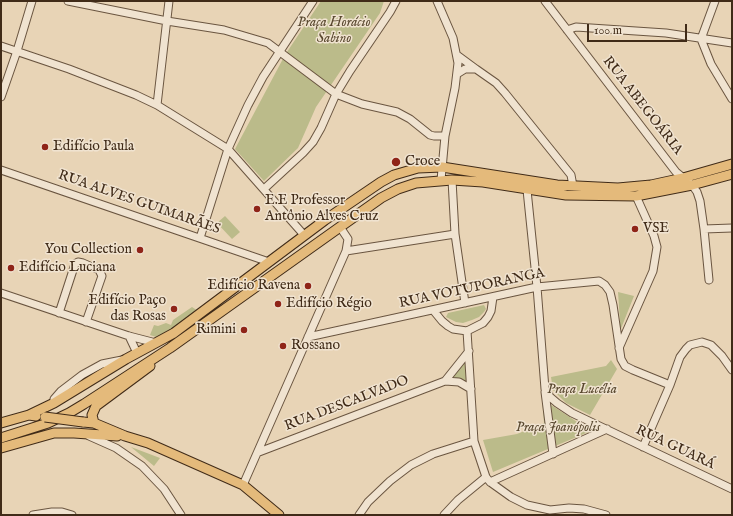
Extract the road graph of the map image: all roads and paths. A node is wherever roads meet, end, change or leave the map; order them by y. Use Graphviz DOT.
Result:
graph roads {
  1 [pos="32,1"];
  2 [pos="68,1"];
  3 [pos="169,1"];
  4 [pos="313,1"];
  5 [pos="396,1"];
  6 [pos="437,1"];
  7 [pos="545,1"];
  8 [pos="715,1"];
  9 [pos="167,21"];
  10 [pos="567,30"];
  11 [pos="701,39"];
  12 [pos="732,43"];
  13 [pos="1,46"];
  14 [pos="279,50"];
  15 [pos="17,51"];
  16 [pos="457,55"];
  17 [pos="476,69"];
  18 [pos="457,74"];
  19 [pos="336,94"];
  20 [pos="1,97"];
  21 [pos="732,99"];
  22 [pos="157,105"];
  23 [pos="445,136"];
  24 [pos="228,149"];
  25 [pos="732,164"];
  26 [pos="442,167"];
  27 [pos="1,170"];
  28 [pos="732,174"];
  29 [pos="684,178"];
  30 [pos="440,180"];
  31 [pos="452,180"];
  32 [pos="692,185"];
  33 [pos="573,186"];
  34 [pos="264,189"];
  35 [pos="527,190"];
  36 [pos="636,196"];
  37 [pos="340,227"];
  38 [pos="732,228"];
  39 [pos="704,229"];
  40 [pos="455,234"];
  41 [pos="304,235"];
  42 [pos="200,238"];
  43 [pos="346,251"];
  44 [pos="269,262"];
  45 [pos="709,280"];
  46 [pos="537,286"];
  47 [pos="1,293"];
  48 [pos="493,297"];
  49 [pos="465,303"];
  50 [pos="433,310"];
  51 [pos="59,312"];
  52 [pos="86,322"];
  53 [pos="468,331"];
  54 [pos="129,336"];
  55 [pos="308,338"];
  56 [pos="156,343"];
  57 [pos="170,348"];
  58 [pos="619,349"];
  59 [pos="469,351"];
  60 [pos="137,353"];
  61 [pos="732,370"];
  62 [pos="445,381"];
  63 [pos="670,385"];
  64 [pos="472,389"];
  65 [pos="545,390"];
  66 [pos="29,415"];
  67 [pos="1,423"];
  68 [pos="94,423"];
  69 [pos="607,429"];
  70 [pos="85,434"];
  71 [pos="125,436"];
  72 [pos="1,438"];
  73 [pos="474,441"];
  74 [pos="643,447"];
  75 [pos="1,448"];
  76 [pos="259,452"];
  77 [pos="553,454"];
  78 [pos="488,480"];
  79 [pos="243,485"];
  80 [pos="732,489"];
  81 [pos="550,510"];
  82 [pos="33,515"];
  83 [pos="72,515"];
  84 [pos="181,515"];
  85 [pos="279,515"];
  86 [pos="359,515"];
  87 [pos="444,515"];
  88 [pos="543,515"];
  89 [pos="606,515"];
  1 -- 15 [label="street"];
  2 -- 9 [label="street"];
  3 -- 9 [label="street"];
  4 -- 14 [label="street"];
  5 -- 19 [label="street"];
  6 -- 16 [label="street"];
  7 -- 10 [label="street, RUA ABEGOÁRIA"];
  8 -- 11 [label="street"];
  9 -- 14 [label="street"];
  9 -- 22 [label="street"];
  10 -- 11 [label="street"];
  10 -- 29 [label="street, RUA ABEGOÁRIA"];
  11 -- 12 [label="street"];
  11 -- 21 [label="street"];
  13 -- 15 [label="street"];
  14 -- 19 [label="street"];
  14 -- 24 [label="street"];
  15 -- 20 [label="street"];
  15 -- 22 [label="street"];
  16 -- 17 [label="street"];
  16 -- 18 [label="street"];
  17 -- 18 [label="street"];
  17 -- 33 [label="street"];
  18 -- 23 [label="street"];
  19 -- 23 [label="street"];
  19 -- 34 [label="street"];
  22 -- 24 [label="street"];
  23 -- 26 [label="street"];
  24 -- 34 [label="street"];
  24 -- 42 [label="street"];
  25 -- 29 [label="main road"];
  26 -- 30 [label="street"];
  26 -- 33 [label="main road"];
  26 -- 41 [label="main road"];
  27 -- 42 [label="street, RUA ALVES GUIMARÃES"];
  28 -- 32 [label="main road"];
  29 -- 32 [label="street, RUA ABEGOÁRIA"];
  29 -- 33 [label="main road"];
  30 -- 31 [label="main road"];
  30 -- 37 [label="main road"];
  31 -- 35 [label="main road"];
  31 -- 40 [label="street"];
  32 -- 36 [label="main road"];
  32 -- 39 [label="street"];
  34 -- 41 [label="street"];
  35 -- 36 [label="main road"];
  35 -- 46 [label="street"];
  36 -- 58 [label="street"];
  37 -- 43 [label="street"];
  37 -- 57 [label="main road"];
  38 -- 39 [label="street"];
  39 -- 45 [label="street"];
  40 -- 43 [label="street"];
  40 -- 49 [label="street"];
  41 -- 44 [label="main road"];
  42 -- 44 [label="street, RUA ALVES GUIMARÃES"];
  43 -- 55 [label="street"];
  44 -- 56 [label="main road"];
  46 -- 48 [label="street, RUA VOTUPORANGA"];
  46 -- 58 [label="street, RUA VOTUPORANGA"];
  46 -- 65 [label="street"];
  47 -- 51 [label="street"];
  48 -- 49 [label="street, RUA VOTUPORANGA"];
  48 -- 53 [label="street"];
  49 -- 50 [label="street, RUA VOTUPORANGA"];
  50 -- 53 [label="street"];
  50 -- 55 [label="street, RUA VOTUPORANGA"];
  51 -- 52 [label="street"];
  51 -- 52 [label="street"];
  52 -- 54 [label="street"];
  53 -- 59 [label="street"];
  54 -- 56 [label="street"];
  54 -- 60 [label="street"];
  55 -- 76 [label="street"];
  56 -- 60 [label="main road"];
  57 -- 68 [label="main road"];
  57 -- 72 [label="main road"];
  58 -- 63 [label="street, RUA VOTUPORANGA"];
  59 -- 62 [label="street"];
  59 -- 64 [label="street"];
  60 -- 66 [label="main road"];
  61 -- 63 [label="street"];
  62 -- 64 [label="street"];
  62 -- 76 [label="street, RUA DESCALVADO"];
  63 -- 74 [label="street"];
  64 -- 73 [label="street"];
  65 -- 69 [label="street, RUA GUARÁ"];
  65 -- 77 [label="street"];
  66 -- 67 [label="main road"];
  66 -- 68 [label="main road, bridge"];
  68 -- 71 [label="main road"];
  69 -- 74 [label="street, RUA GUARÁ"];
  69 -- 77 [label="street"];
  70 -- 71 [label="main road"];
  70 -- 75 [label="main road"];
  70 -- 84 [label="street"];
  71 -- 79 [label="main road"];
  73 -- 78 [label="street"];
  73 -- 86 [label="street"];
  74 -- 80 [label="street, RUA GUARÁ"];
  76 -- 79 [label="street"];
  77 -- 78 [label="street"];
  78 -- 81 [label="street"];
  78 -- 87 [label="street"];
  79 -- 85 [label="main road"];
  81 -- 88 [label="street"];
  81 -- 89 [label="street"];
  82 -- 83 [label="street"];
}
